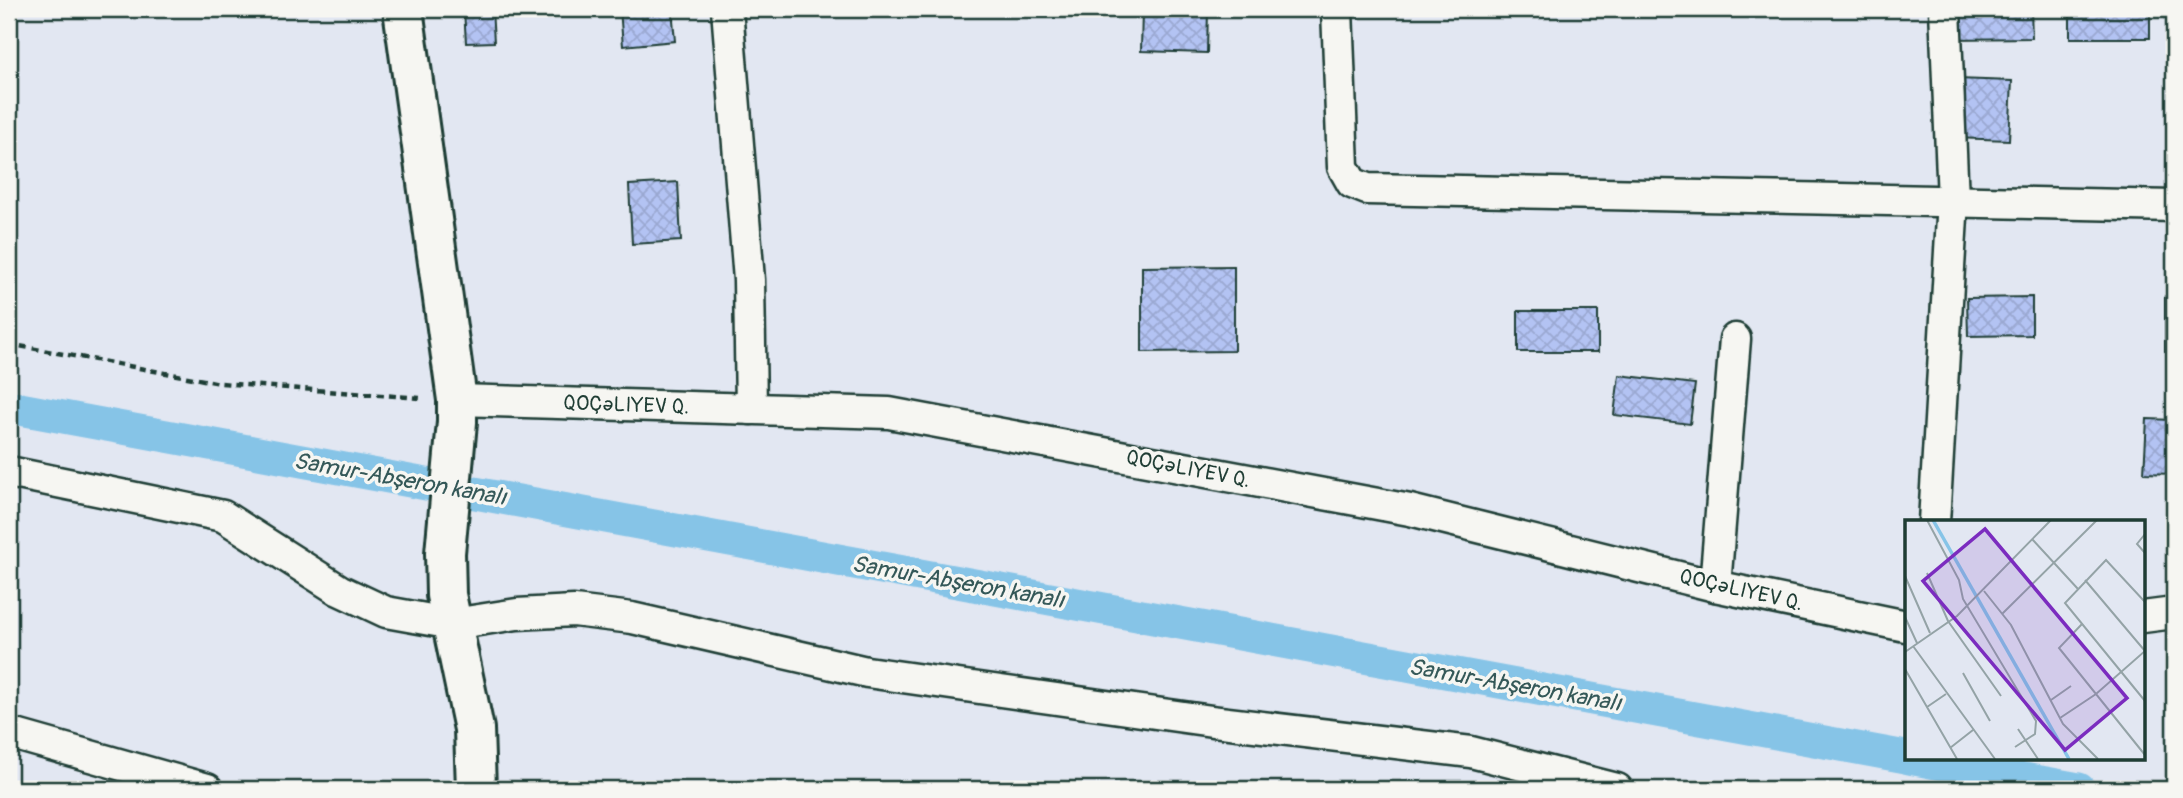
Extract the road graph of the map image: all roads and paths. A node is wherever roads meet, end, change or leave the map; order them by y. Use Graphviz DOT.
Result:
graph roads {
  1 [pos="403,9"];
  2 [pos="727,9"];
  3 [pos="1337,9"];
  4 [pos="1945,9"];
  5 [pos="1952,200"];
  6 [pos="2174,206"];
  7 [pos="1735,339"];
  8 [pos="9,344"];
  9 [pos="457,400"];
  10 [pos="751,409"];
  11 [pos="9,472"];
  12 [pos="1934,520"];
  13 [pos="1715,586"];
  14 [pos="2174,613"];
  15 [pos="2144,617"];
  16 [pos="453,624"];
  17 [pos="1905,626"];
  18 [pos="9,733"];
  19 [pos="207,789"];
  20 [pos="476,789"];
  21 [pos="1617,789"];
  1 -- 9 [label="street"];
  2 -- 10 [label="street"];
  3 -- 5 [label="street"];
  4 -- 5 [label="street"];
  5 -- 6 [label="street"];
  5 -- 12 [label="street"];
  7 -- 13 [label="street"];
  8 -- 9 [label="path"];
  9 -- 10 [label="street, QOÇƏLIYEV Q."];
  9 -- 16 [label="street"];
  10 -- 13 [label="street, QOÇƏLIYEV Q."];
  11 -- 16 [label="street"];
  13 -- 17 [label="street, QOÇƏLIYEV Q."];
  14 -- 15 [label="street"];
  16 -- 20 [label="street"];
  16 -- 21 [label="street"];
  18 -- 19 [label="street"];
}
